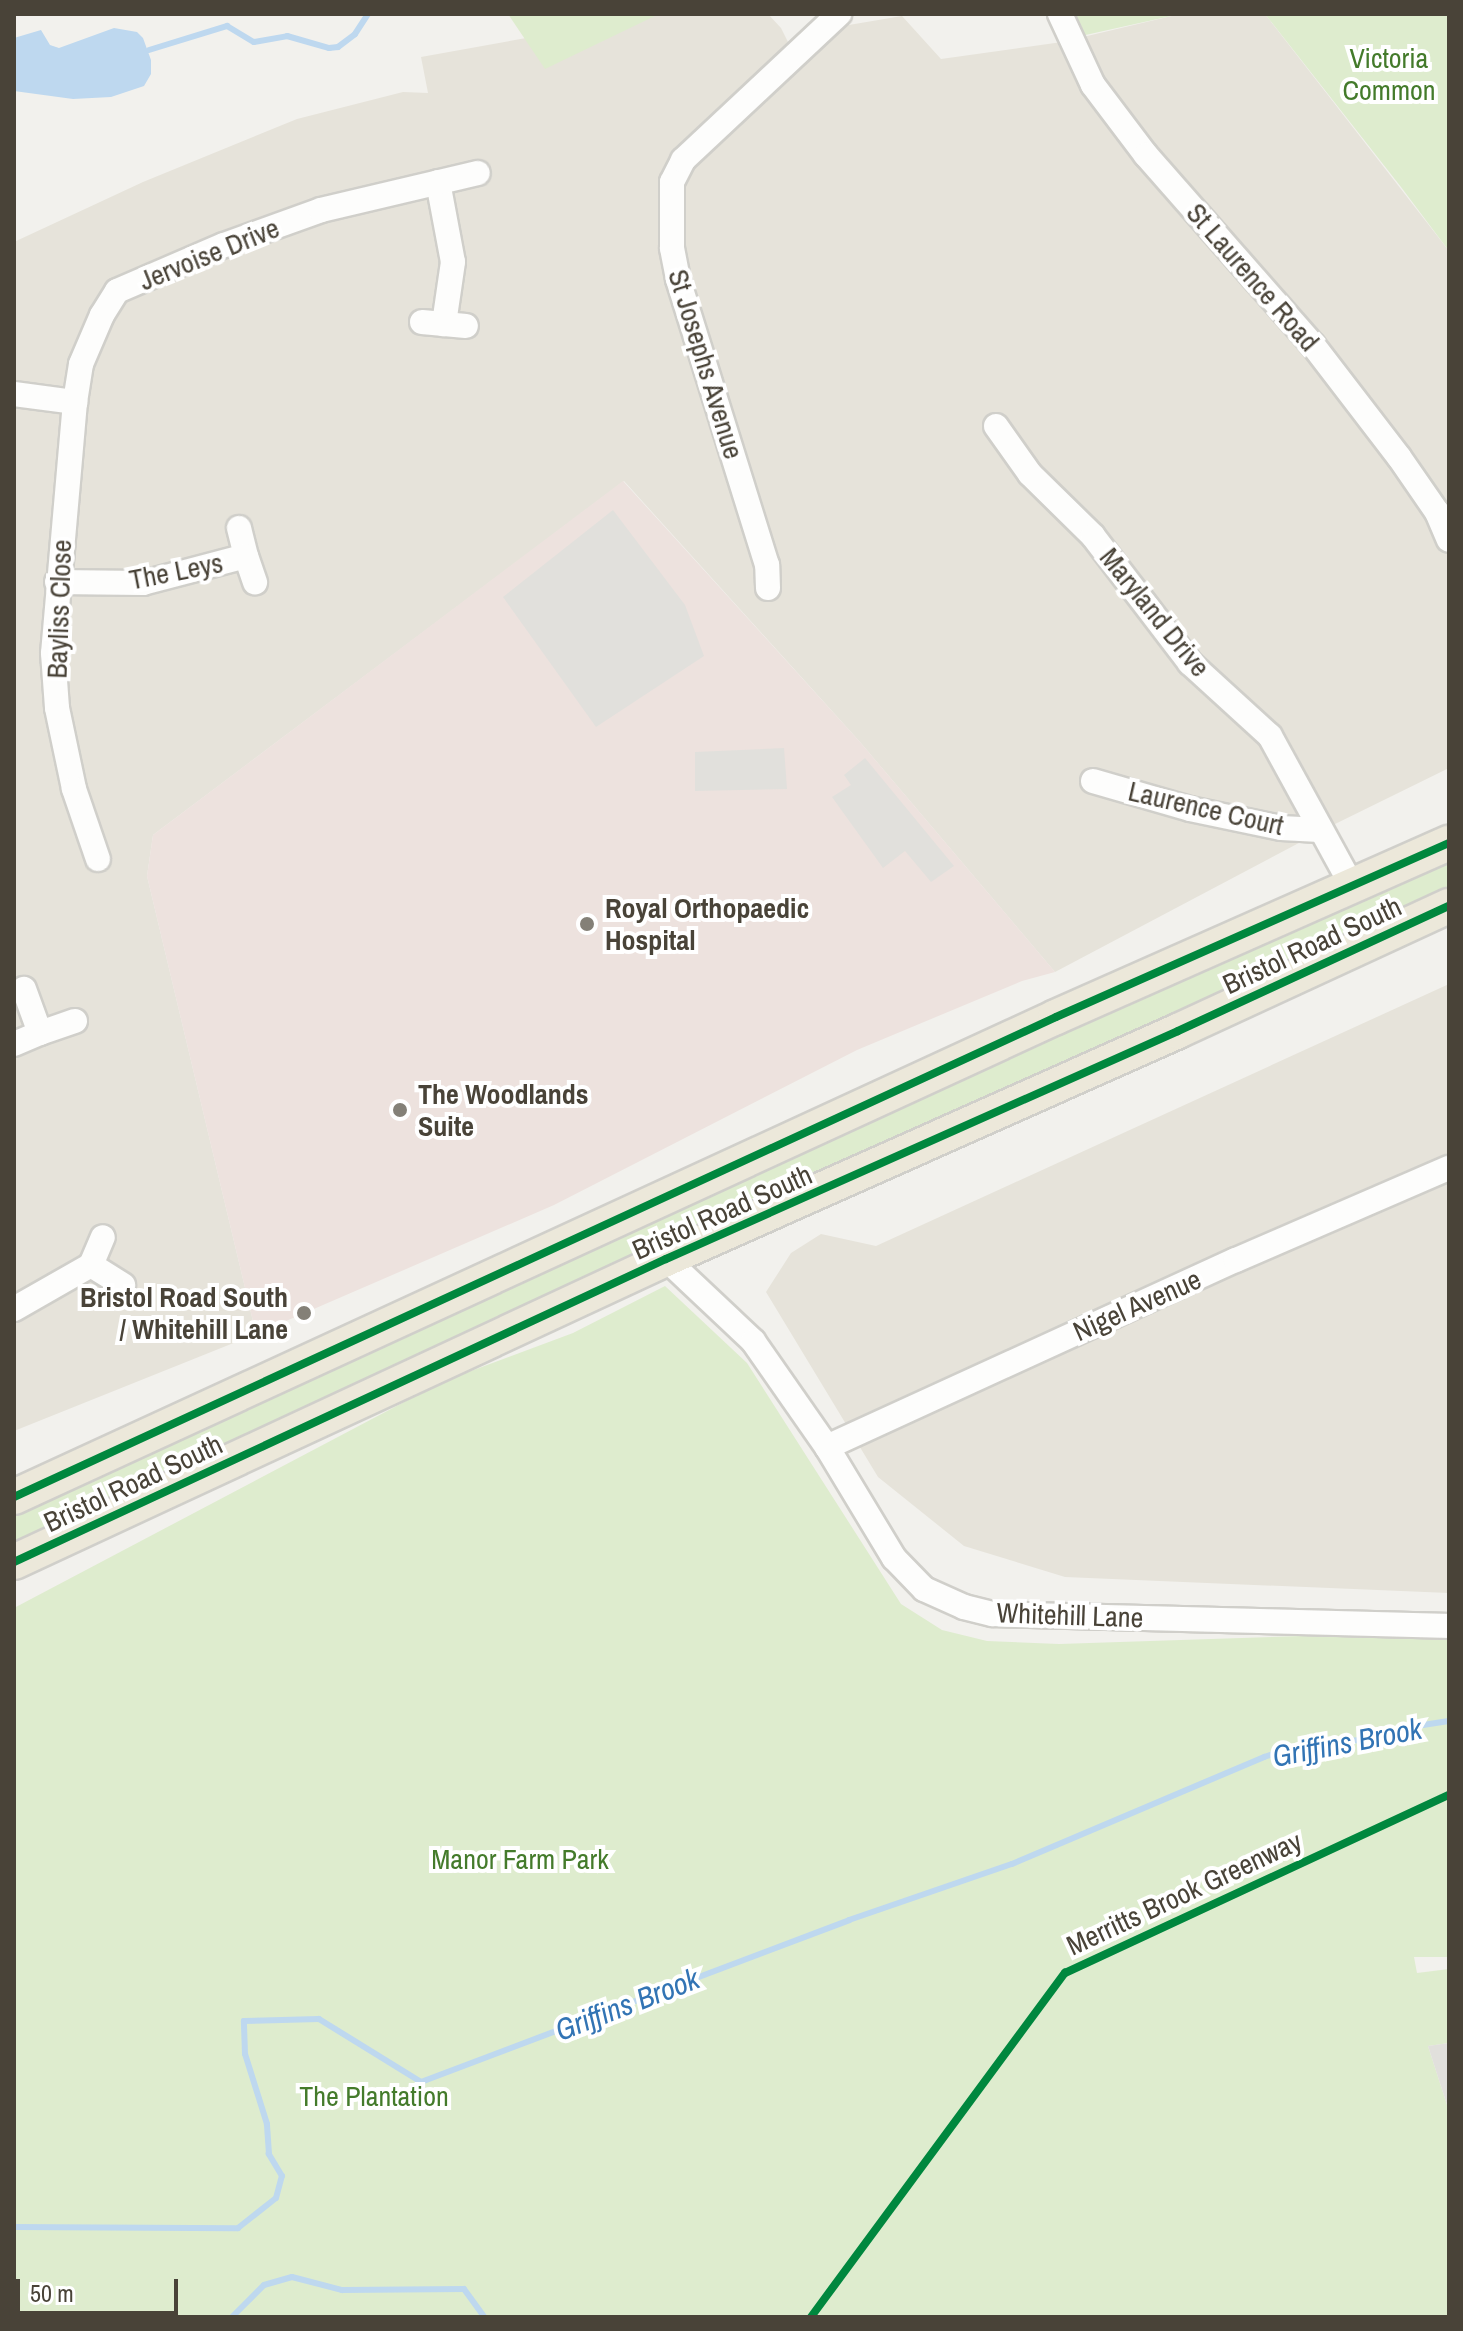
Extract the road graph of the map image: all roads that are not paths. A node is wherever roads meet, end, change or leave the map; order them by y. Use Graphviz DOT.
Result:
graph roads {
  1 [pos="839,14"];
  2 [pos="1060,14"];
  3 [pos="478,173"];
  4 [pos="438,182"];
  5 [pos="444,324"];
  6 [pos="14,394"];
  7 [pos="75,402"];
  8 [pos="996,426"];
  9 [pos="239,528"];
  10 [pos="1449,540"];
  11 [pos="246,556"];
  12 [pos="57,582"];
  13 [pos="255,582"];
  14 [pos="768,588"];
  15 [pos="1093,781"];
  16 [pos="1320,830"];
  17 [pos="1445,847"];
  18 [pos="98,859"];
  19 [pos="1352,886"];
  20 [pos="1449,906"];
  21 [pos="24,989"];
  22 [pos="75,1021"];
  23 [pos="40,1033"];
  24 [pos="14,1044"];
  25 [pos="1449,1168"];
  26 [pos="103,1237"];
  27 [pos="666,1259"];
  28 [pos="91,1265"];
  29 [pos="123,1285"];
  30 [pos="14,1309"];
  31 [pos="827,1447"];
  32 [pos="14,1497"];
  33 [pos="14,1562"];
  34 [pos="1449,1626"];
  1 -- 14 [label="street, St Josephs Avenue"];
  2 -- 10 [label="street, St Laurence Road"];
  3 -- 4 [label="street, Jervoise Drive"];
  4 -- 5 [label="street"];
  4 -- 7 [label="street, Jervoise Drive"];
  6 -- 7 [label="street"];
  7 -- 12 [label="street, Bayliss Close"];
  8 -- 16 [label="street, Maryland Drive"];
  9 -- 11 [label="street, The Leys"];
  11 -- 12 [label="street, The Leys"];
  11 -- 13 [label="street, The Leys"];
  12 -- 18 [label="street, Bayliss Close"];
  15 -- 16 [label="street, Laurence Court"];
  16 -- 19 [label="street, Maryland Drive"];
  17 -- 19 [label="highway, Bristol Road South"];
  19 -- 32 [label="highway, Bristol Road South"];
  20 -- 27 [label="highway, Bristol Road South"];
  21 -- 23 [label="street"];
  22 -- 23 [label="street"];
  23 -- 24 [label="street"];
  25 -- 31 [label="street, Nigel Avenue"];
  26 -- 28 [label="street"];
  27 -- 31 [label="street, Whitehill Lane"];
  27 -- 33 [label="highway, Bristol Road South"];
  28 -- 29 [label="street"];
  28 -- 30 [label="street"];
  31 -- 34 [label="street, Whitehill Lane"];
}
